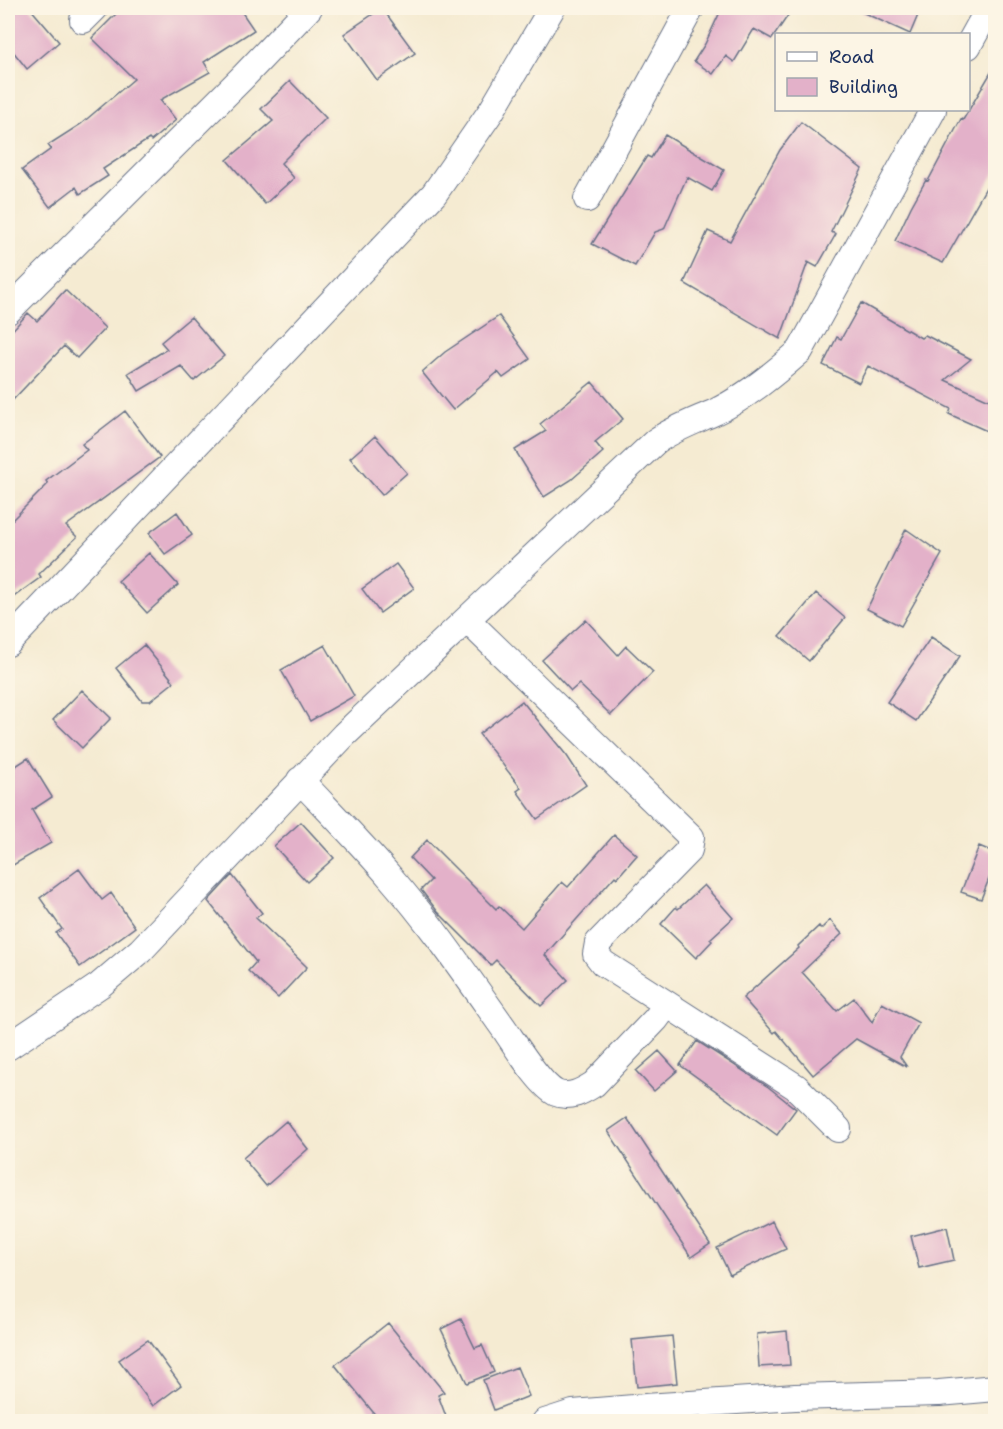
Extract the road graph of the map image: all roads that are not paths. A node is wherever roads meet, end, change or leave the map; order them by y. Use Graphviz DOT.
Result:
graph roads {
  1 [pos="309,8"];
  2 [pos="552,8"];
  3 [pos="990,8"];
  4 [pos="687,10"];
  5 [pos="970,43"];
  6 [pos="932,111"];
  7 [pos="587,199"];
  8 [pos="8,311"];
  9 [pos="467,620"];
  10 [pos="8,643"];
  11 [pos="300,780"];
  12 [pos="667,1004"];
  13 [pos="8,1047"];
  14 [pos="838,1129"];
  15 [pos="996,1388"];
  16 [pos="545,1422"];
  1 -- 8 [label="street"];
  2 -- 10 [label="street"];
  3 -- 5 [label="street"];
  4 -- 7 [label="street"];
  6 -- 9 [label="street"];
  9 -- 11 [label="street"];
  9 -- 12 [label="street"];
  11 -- 12 [label="street"];
  11 -- 13 [label="street"];
  12 -- 14 [label="street"];
  15 -- 16 [label="street"];
}
